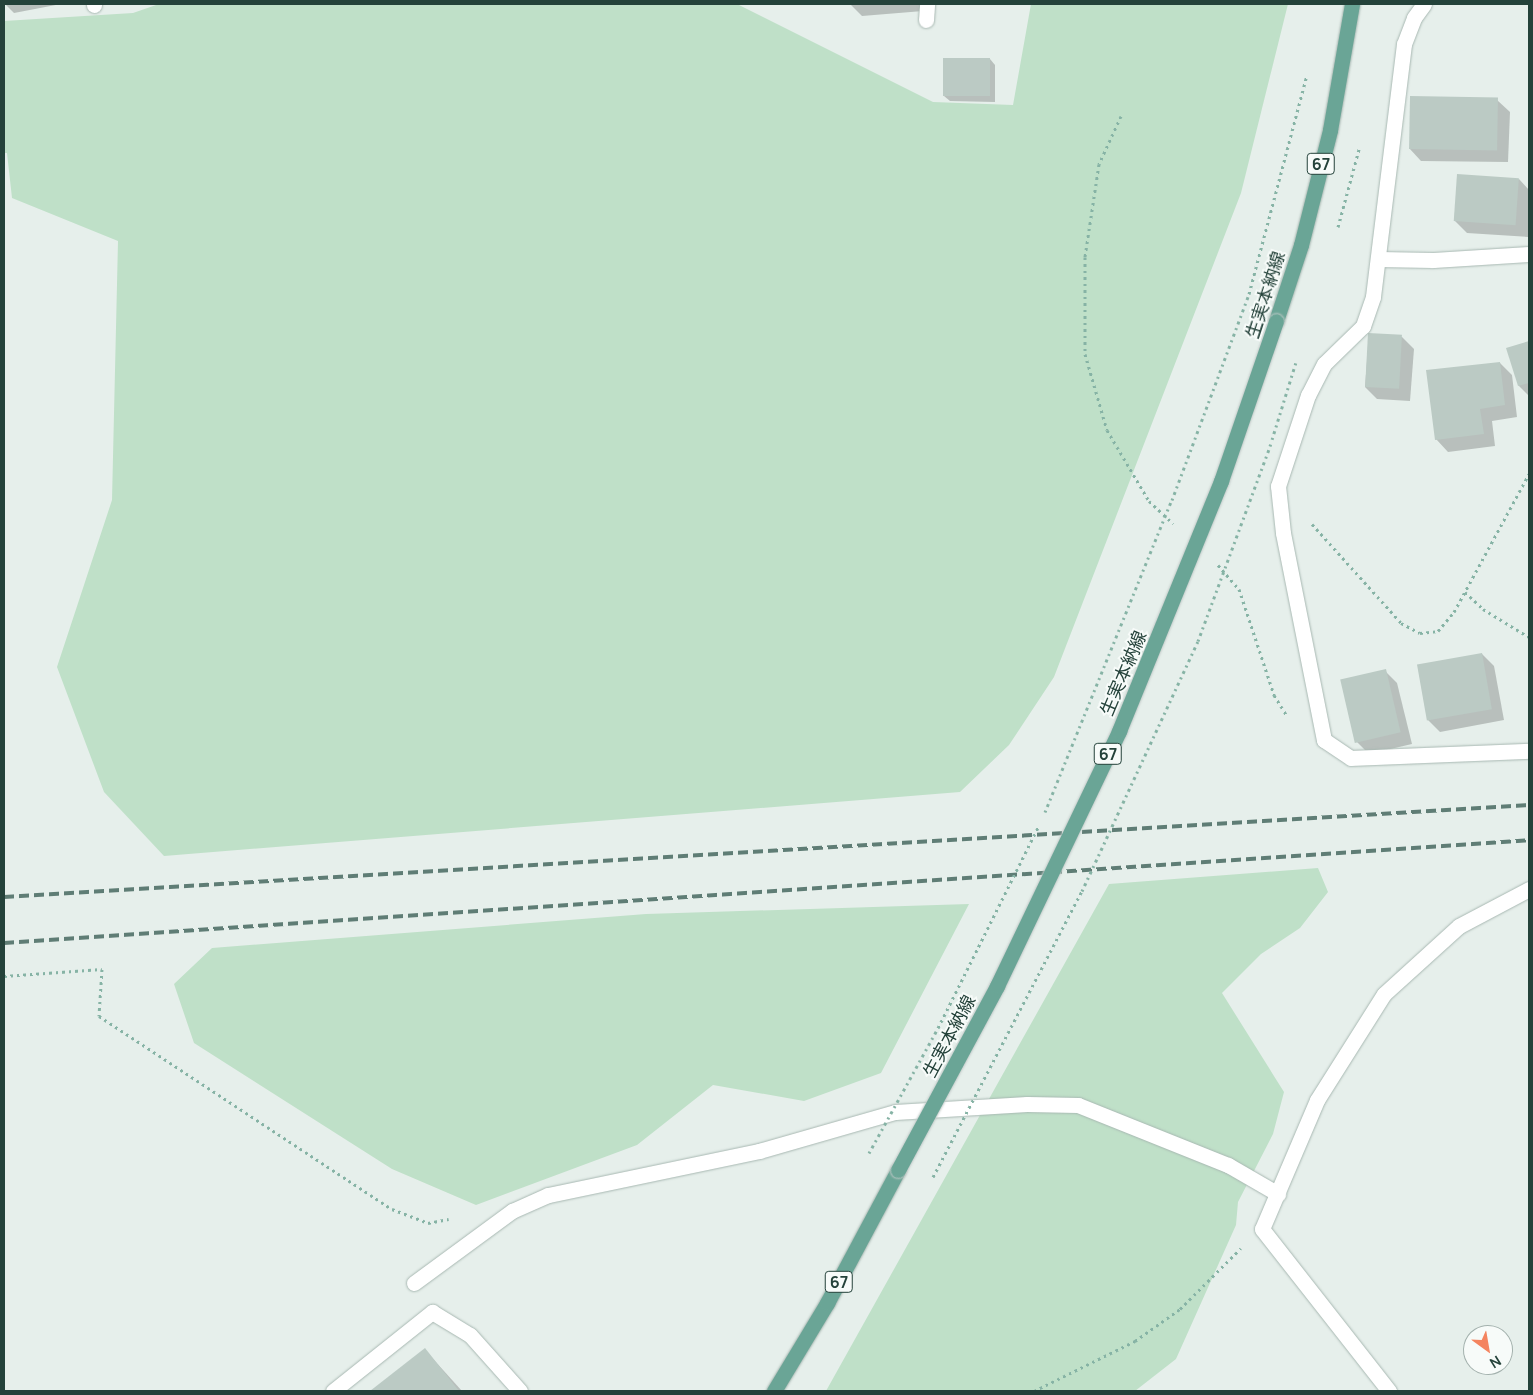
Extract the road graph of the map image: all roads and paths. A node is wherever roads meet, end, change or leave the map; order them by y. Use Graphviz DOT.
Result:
graph roads {
  1 [pos="927,4"];
  2 [pos="1352,4"];
  3 [pos="1424,4"];
  4 [pos="926,20"];
  5 [pos="1309,69"];
  6 [pos="1121,116"];
  7 [pos="1529,254"];
  8 [pos="1378,258"];
  9 [pos="1529,474"];
  10 [pos="1310,522"];
  11 [pos="1176,526"];
  12 [pos="1217,563"];
  13 [pos="1465,592"];
  14 [pos="1529,637"];
  15 [pos="1324,740"];
  16 [pos="1529,752"];
  17 [pos="1529,889"];
  18 [pos="4,976"];
  19 [pos="869,1153"];
  20 [pos="1278,1194"];
  21 [pos="454,1218"];
  22 [pos="1262,1229"];
  23 [pos="414,1283"];
  24 [pos="333,1391"];
  25 [pos="520,1391"];
  26 [pos="774,1391"];
  27 [pos="1034,1391"];
  28 [pos="1390,1391"];
  1 -- 4 [label="street"];
  2 -- 26 [label="main road, 生実本納線 / 67, bridge"];
  3 -- 8 [label="street"];
  5 -- 19 [label="path, bridge"];
  6 -- 11 [label="path"];
  7 -- 8 [label="street"];
  8 -- 15 [label="street"];
  9 -- 13 [label="path"];
  10 -- 13 [label="path"];
  12 -- 15 [label="path"];
  13 -- 14 [label="path"];
  15 -- 16 [label="street"];
  17 -- 20 [label="street"];
  18 -- 21 [label="path"];
  20 -- 22 [label="street"];
  20 -- 23 [label="street"];
  22 -- 27 [label="path"];
  22 -- 28 [label="street"];
  24 -- 25 [label="street"];
}
